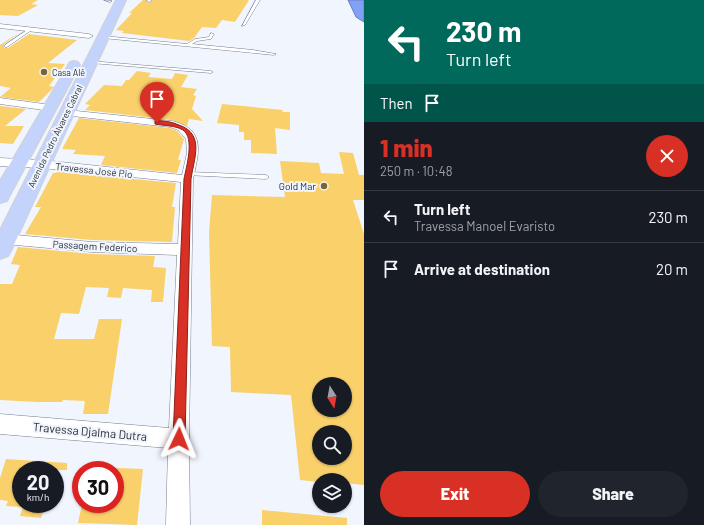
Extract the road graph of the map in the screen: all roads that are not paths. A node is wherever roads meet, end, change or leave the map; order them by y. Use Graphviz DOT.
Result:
graph roads {
  1 [pos="106,0"];
  2 [pos="110,0"];
  3 [pos="121,0"];
  4 [pos="258,0"];
  5 [pos="243,24"];
  6 [pos="0,26"];
  7 [pos="31,29"];
  8 [pos="212,34"];
  9 [pos="188,45"];
  10 [pos="6,46"];
  11 [pos="90,47"];
  12 [pos="274,54"];
  13 [pos="211,72"];
  14 [pos="0,101"];
  15 [pos="54,103"];
  16 [pos="67,113"];
  17 [pos="0,162"];
  18 [pos="18,163"];
  19 [pos="42,164"];
  20 [pos="188,177"];
  21 [pos="266,177"];
  22 [pos="0,197"];
  23 [pos="3,245"];
  24 [pos="185,250"];
  25 [pos="0,424"];
  26 [pos="179,439"];
  27 [pos="178,525"];
  1 -- 2 [label="lane"];
  2 -- 11 [label="main road, Avenida Pedro Álvares Cabral"];
  3 -- 11 [label="main road, Avenida Pedro Álvares Cabral"];
  4 -- 5 [label="lane"];
  6 -- 7 [label="street"];
  7 -- 10 [label="lane"];
  7 -- 11 [label="street"];
  8 -- 9 [label="lane"];
  9 -- 11 [label="lane"];
  9 -- 12 [label="lane"];
  11 -- 13 [label="lane"];
  11 -- 15 [label="main road, Avenida Pedro Álvares Cabral"];
  11 -- 16 [label="main road, Avenida Pedro Álvares Cabral"];
  14 -- 15 [label="street"];
  15 -- 16 [label="main road"];
  15 -- 18 [label="main road, Avenida Pedro Álvares Cabral"];
  16 -- 19 [label="main road, Avenida Pedro Álvares Cabral"];
  16 -- 20 [label="street"];
  17 -- 18 [label="street, Travessa José Pio"];
  18 -- 19 [label="street, Travessa José Pio"];
  18 -- 22 [label="main road, Avenida Pedro Álvares Cabral"];
  19 -- 20 [label="street, Travessa José Pio"];
  19 -- 23 [label="main road, Avenida Pedro Álvares Cabral"];
  20 -- 21 [label="lane"];
  20 -- 24 [label="street"];
  23 -- 24 [label="street, Passagem Federico"];
  24 -- 26 [label="street"];
  25 -- 26 [label="street, Travessa Djalma Dutra"];
  26 -- 27 [label="street"];
}
